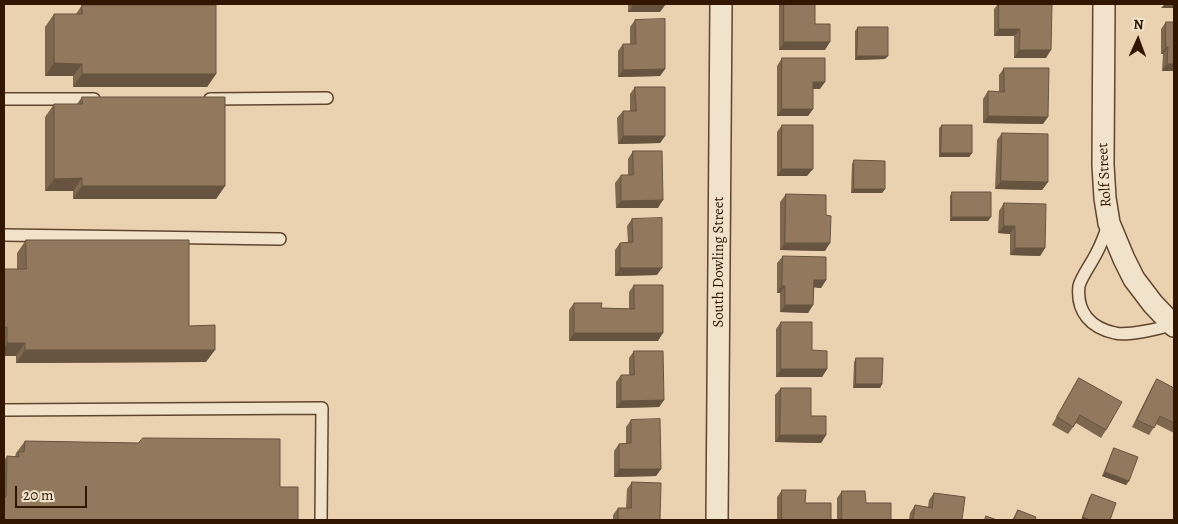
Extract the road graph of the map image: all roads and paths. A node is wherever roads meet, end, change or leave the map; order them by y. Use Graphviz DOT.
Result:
graph roads {
  1 [pos="721,4"];
  2 [pos="1104,4"];
  3 [pos="327,98"];
  4 [pos="4,99"];
  5 [pos="107,99"];
  6 [pos="197,99"];
  7 [pos="1109,223"];
  8 [pos="4,235"];
  9 [pos="280,239"];
  10 [pos="1173,325"];
  11 [pos="4,410"];
  12 [pos="321,520"];
  13 [pos="717,520"];
  1 -- 13 [label="street, South Dowling Street"];
  2 -- 7 [label="street, Rolf Street"];
  3 -- 6 [label="lane"];
  4 -- 5 [label="lane"];
  7 -- 10 [label="street, Rolf Street"];
  7 -- 10 [label="lane"];
  8 -- 9 [label="lane"];
  11 -- 12 [label="lane"];
}
